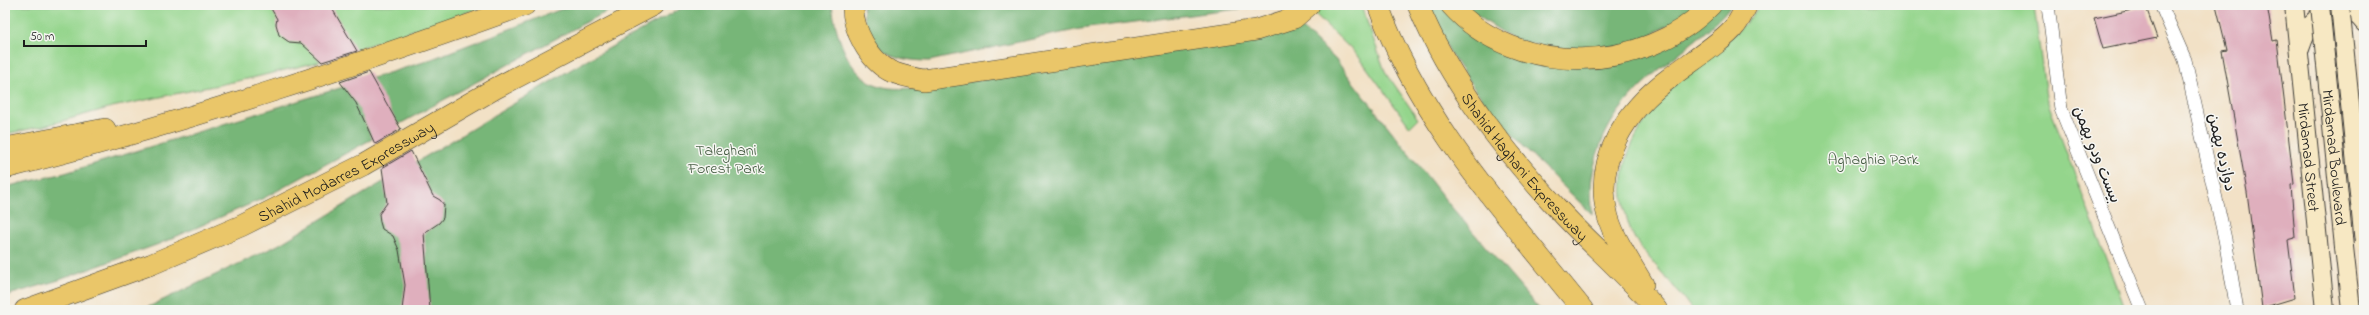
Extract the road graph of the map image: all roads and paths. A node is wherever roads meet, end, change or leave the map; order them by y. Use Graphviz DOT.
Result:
graph roads {
  1 [pos="526,5"];
  2 [pos="654,5"];
  3 [pos="853,5"];
  4 [pos="1309,5"];
  5 [pos="1378,5"];
  6 [pos="1418,5"];
  7 [pos="1451,5"];
  8 [pos="1711,5"];
  9 [pos="1747,5"];
  10 [pos="2048,5"];
  11 [pos="2161,5"];
  12 [pos="2294,5"];
  13 [pos="2320,5"];
  14 [pos="2340,5"];
  15 [pos="2363,5"];
  16 [pos="2364,15"];
  17 [pos="2364,22"];
  18 [pos="2299,52"];
  19 [pos="165,124"];
  20 [pos="5,148"];
  21 [pos="5,168"];
  22 [pos="2364,243"];
  23 [pos="25,310"];
  24 [pos="1583,310"];
  25 [pos="1657,310"];
  26 [pos="2142,310"];
  27 [pos="2236,310"];
  28 [pos="2325,310"];
  29 [pos="2351,310"];
  1 -- 19 [label="highway"];
  2 -- 23 [label="highway, Shahid Modarres Expressway"];
  3 -- 4 [label="highway"];
  5 -- 24 [label="highway"];
  6 -- 25 [label="highway, Shahid Haghani Expressway"];
  7 -- 8 [label="highway"];
  9 -- 25 [label="highway"];
  10 -- 26 [label="street, بیست ودو بهمن"];
  11 -- 27 [label="street, دوازده بهمن"];
  12 -- 18 [label="main road, Mirdamad Street"];
  13 -- 29 [label="main road, Mirdamad Boulevard, bridge"];
  14 -- 22 [label="main road, Mirdamad Boulevard, bridge"];
  15 -- 16 [label="main road"];
  17 -- 18 [label="main road"];
  18 -- 28 [label="main road, Mirdamad Street"];
  19 -- 20 [label="highway"];
  19 -- 21 [label="highway"];
}
